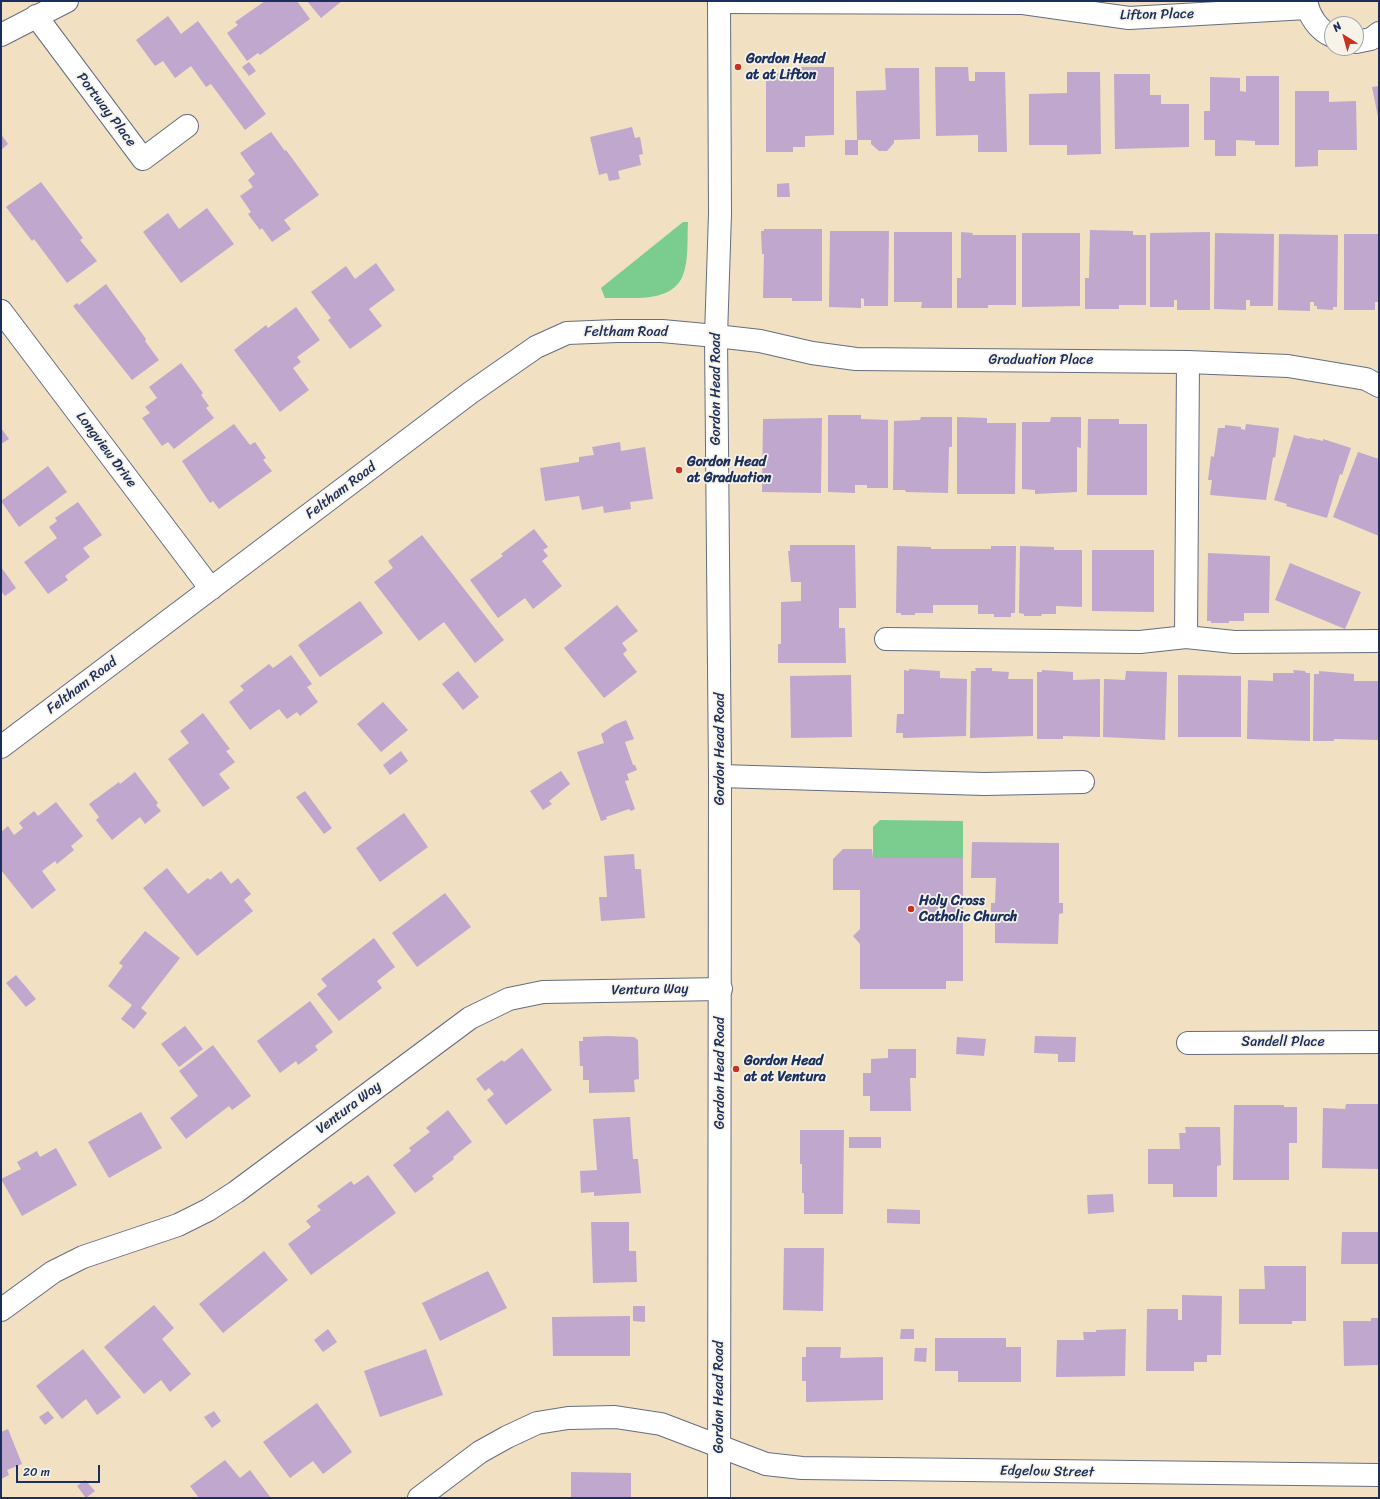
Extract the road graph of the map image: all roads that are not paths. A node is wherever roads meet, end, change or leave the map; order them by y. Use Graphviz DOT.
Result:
graph roads {
  1 [pos="67,1"];
  2 [pos="719,2"];
  3 [pos="1307,5"];
  4 [pos="36,16"];
  5 [pos="1324,31"];
  6 [pos="1379,33"];
  7 [pos="1,34"];
  8 [pos="1364,40"];
  9 [pos="187,126"];
  10 [pos="1,311"];
  11 [pos="716,336"];
  12 [pos="1188,362"];
  13 [pos="1375,380"];
  14 [pos="211,589"];
  15 [pos="1186,636"];
  16 [pos="886,638"];
  17 [pos="1379,641"];
  18 [pos="1,747"];
  19 [pos="720,776"];
  20 [pos="1083,782"];
  21 [pos="720,990"];
  22 [pos="1379,1042"];
  23 [pos="1188,1043"];
  24 [pos="1,1310"];
  25 [pos="719,1445"];
  26 [pos="1379,1475"];
  27 [pos="420,1498"];
  28 [pos="719,1498"];
  1 -- 4 [label="street"];
  2 -- 3 [label="street, Lifton Place"];
  2 -- 11 [label="street, Gordon Head Road"];
  3 -- 5 [label="street, Lifton Place"];
  4 -- 7 [label="street"];
  4 -- 9 [label="street, Portway Place"];
  6 -- 8 [label="street"];
  10 -- 14 [label="street, Longview Drive"];
  11 -- 12 [label="street, Graduation Place"];
  11 -- 14 [label="street, Feltham Road"];
  11 -- 19 [label="street, Gordon Head Road"];
  12 -- 13 [label="street, Graduation Place"];
  12 -- 15 [label="street"];
  14 -- 18 [label="street, Feltham Road"];
  15 -- 16 [label="street"];
  15 -- 17 [label="street"];
  19 -- 20 [label="street"];
  19 -- 21 [label="street, Gordon Head Road"];
  21 -- 24 [label="street, Ventura Way"];
  21 -- 25 [label="street, Gordon Head Road"];
  22 -- 23 [label="street, Sandell Place"];
  25 -- 26 [label="street, Edgelow Street"];
  25 -- 27 [label="street, Edgelow Street"];
  25 -- 28 [label="street, Gordon Head Road"];
}
